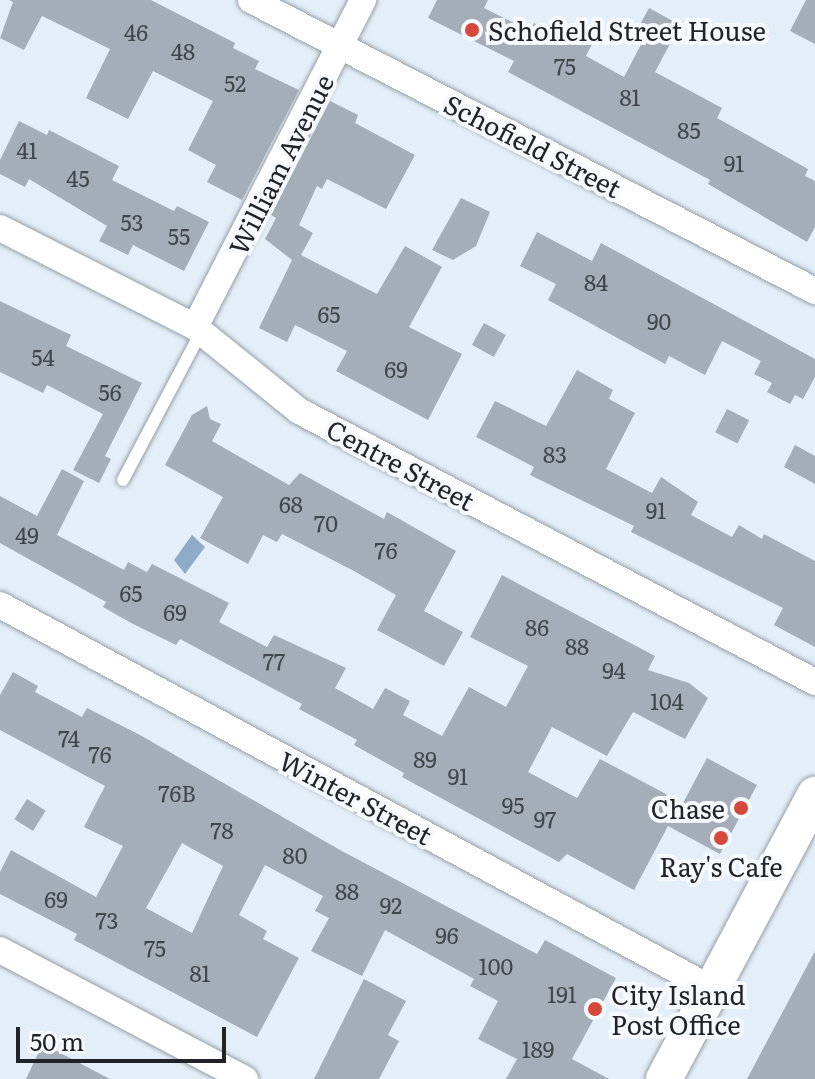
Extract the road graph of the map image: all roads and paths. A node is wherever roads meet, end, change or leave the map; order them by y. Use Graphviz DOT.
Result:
graph roads {
  1 [pos="251,0"];
  2 [pos="363,0"];
  3 [pos="340,46"];
  4 [pos="0,228"];
  5 [pos="815,291"];
  6 [pos="198,329"];
  7 [pos="123,480"];
  8 [pos="0,605"];
  9 [pos="815,682"];
  10 [pos="815,795"];
  11 [pos="0,950"];
  12 [pos="712,989"];
  13 [pos="245,1079"];
  14 [pos="664,1079"];
  1 -- 3 [label="street, Schofield Street"];
  2 -- 3 [label="street, William Avenue"];
  3 -- 5 [label="street, Schofield Street"];
  3 -- 6 [label="street, William Avenue"];
  4 -- 6 [label="street, Centre Street"];
  6 -- 7 [label="lane, William Avenue"];
  6 -- 9 [label="street, Centre Street"];
  8 -- 12 [label="street, Winter Street"];
  10 -- 12 [label="main road"];
  11 -- 13 [label="street"];
  12 -- 14 [label="main road"];
}
